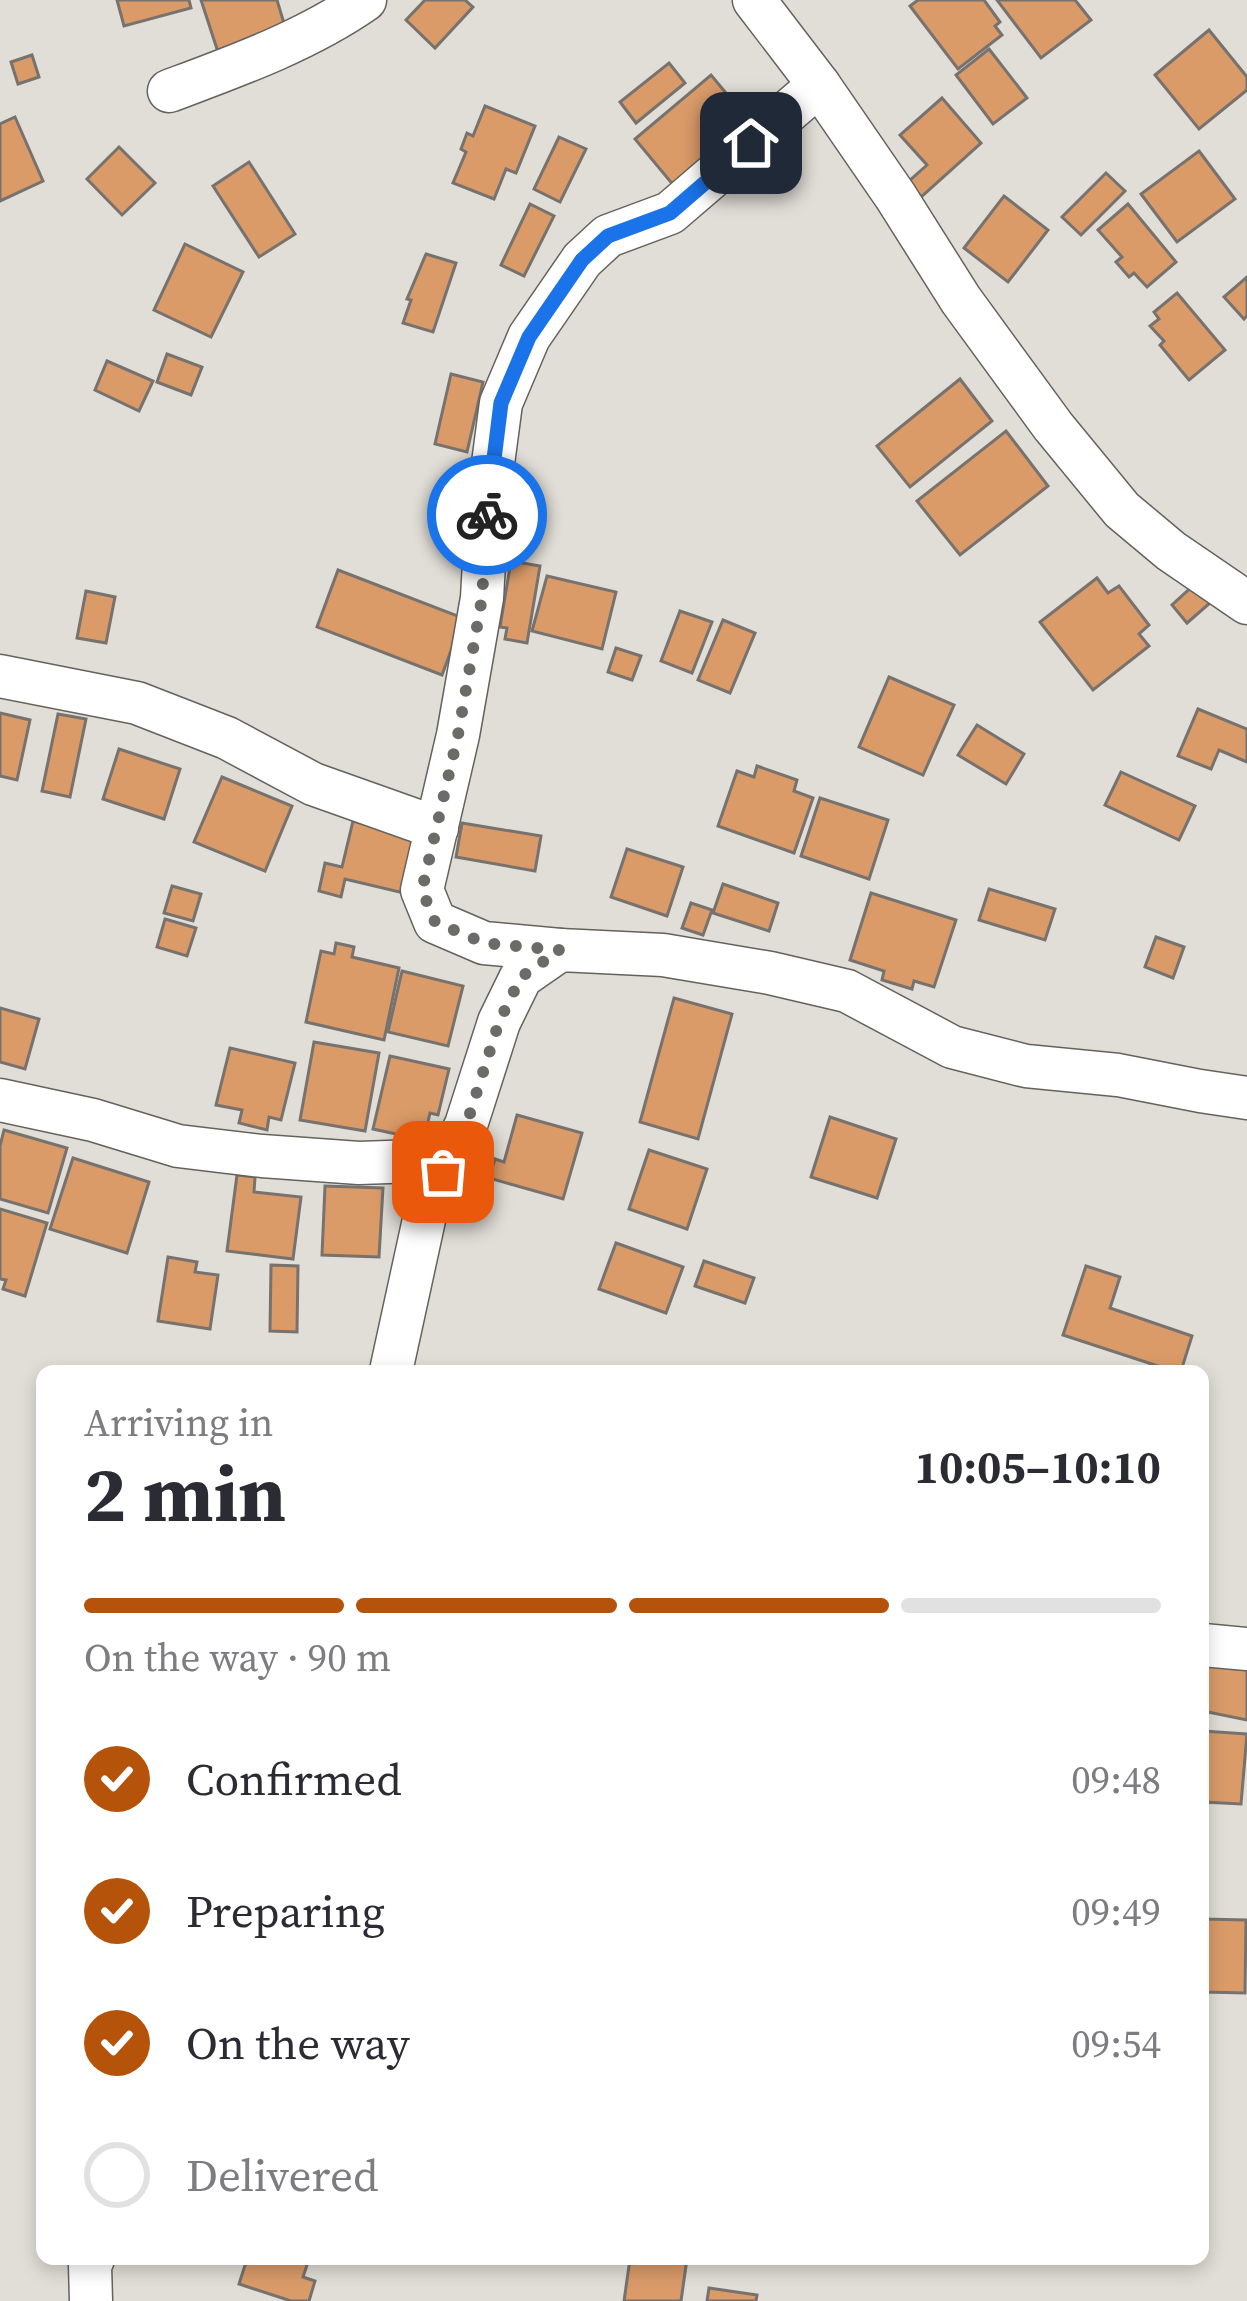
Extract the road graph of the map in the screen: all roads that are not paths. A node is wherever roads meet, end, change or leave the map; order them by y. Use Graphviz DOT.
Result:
graph roads {
  1 [pos="364,0"];
  2 [pos="754,0"];
  3 [pos="819,85"];
  4 [pos="169,91"];
  5 [pos="1247,603"];
  6 [pos="0,676"];
  7 [pos="437,828"];
  8 [pos="560,950"];
  9 [pos="1247,1098"];
  10 [pos="0,1100"];
  11 [pos="443,1172"];
  12 [pos="392,1365"];
  13 [pos="1209,1646"];
  14 [pos="1247,1649"];
  15 [pos="90,2265"];
  16 [pos="91,2301"];
  1 -- 4 [label="street"];
  2 -- 3 [label="street"];
  3 -- 5 [label="street"];
  3 -- 7 [label="street"];
  6 -- 7 [label="street"];
  7 -- 8 [label="street"];
  8 -- 9 [label="street"];
  8 -- 11 [label="street"];
  10 -- 11 [label="street"];
  11 -- 12 [label="street"];
  13 -- 14 [label="street"];
  15 -- 16 [label="street"];
}
